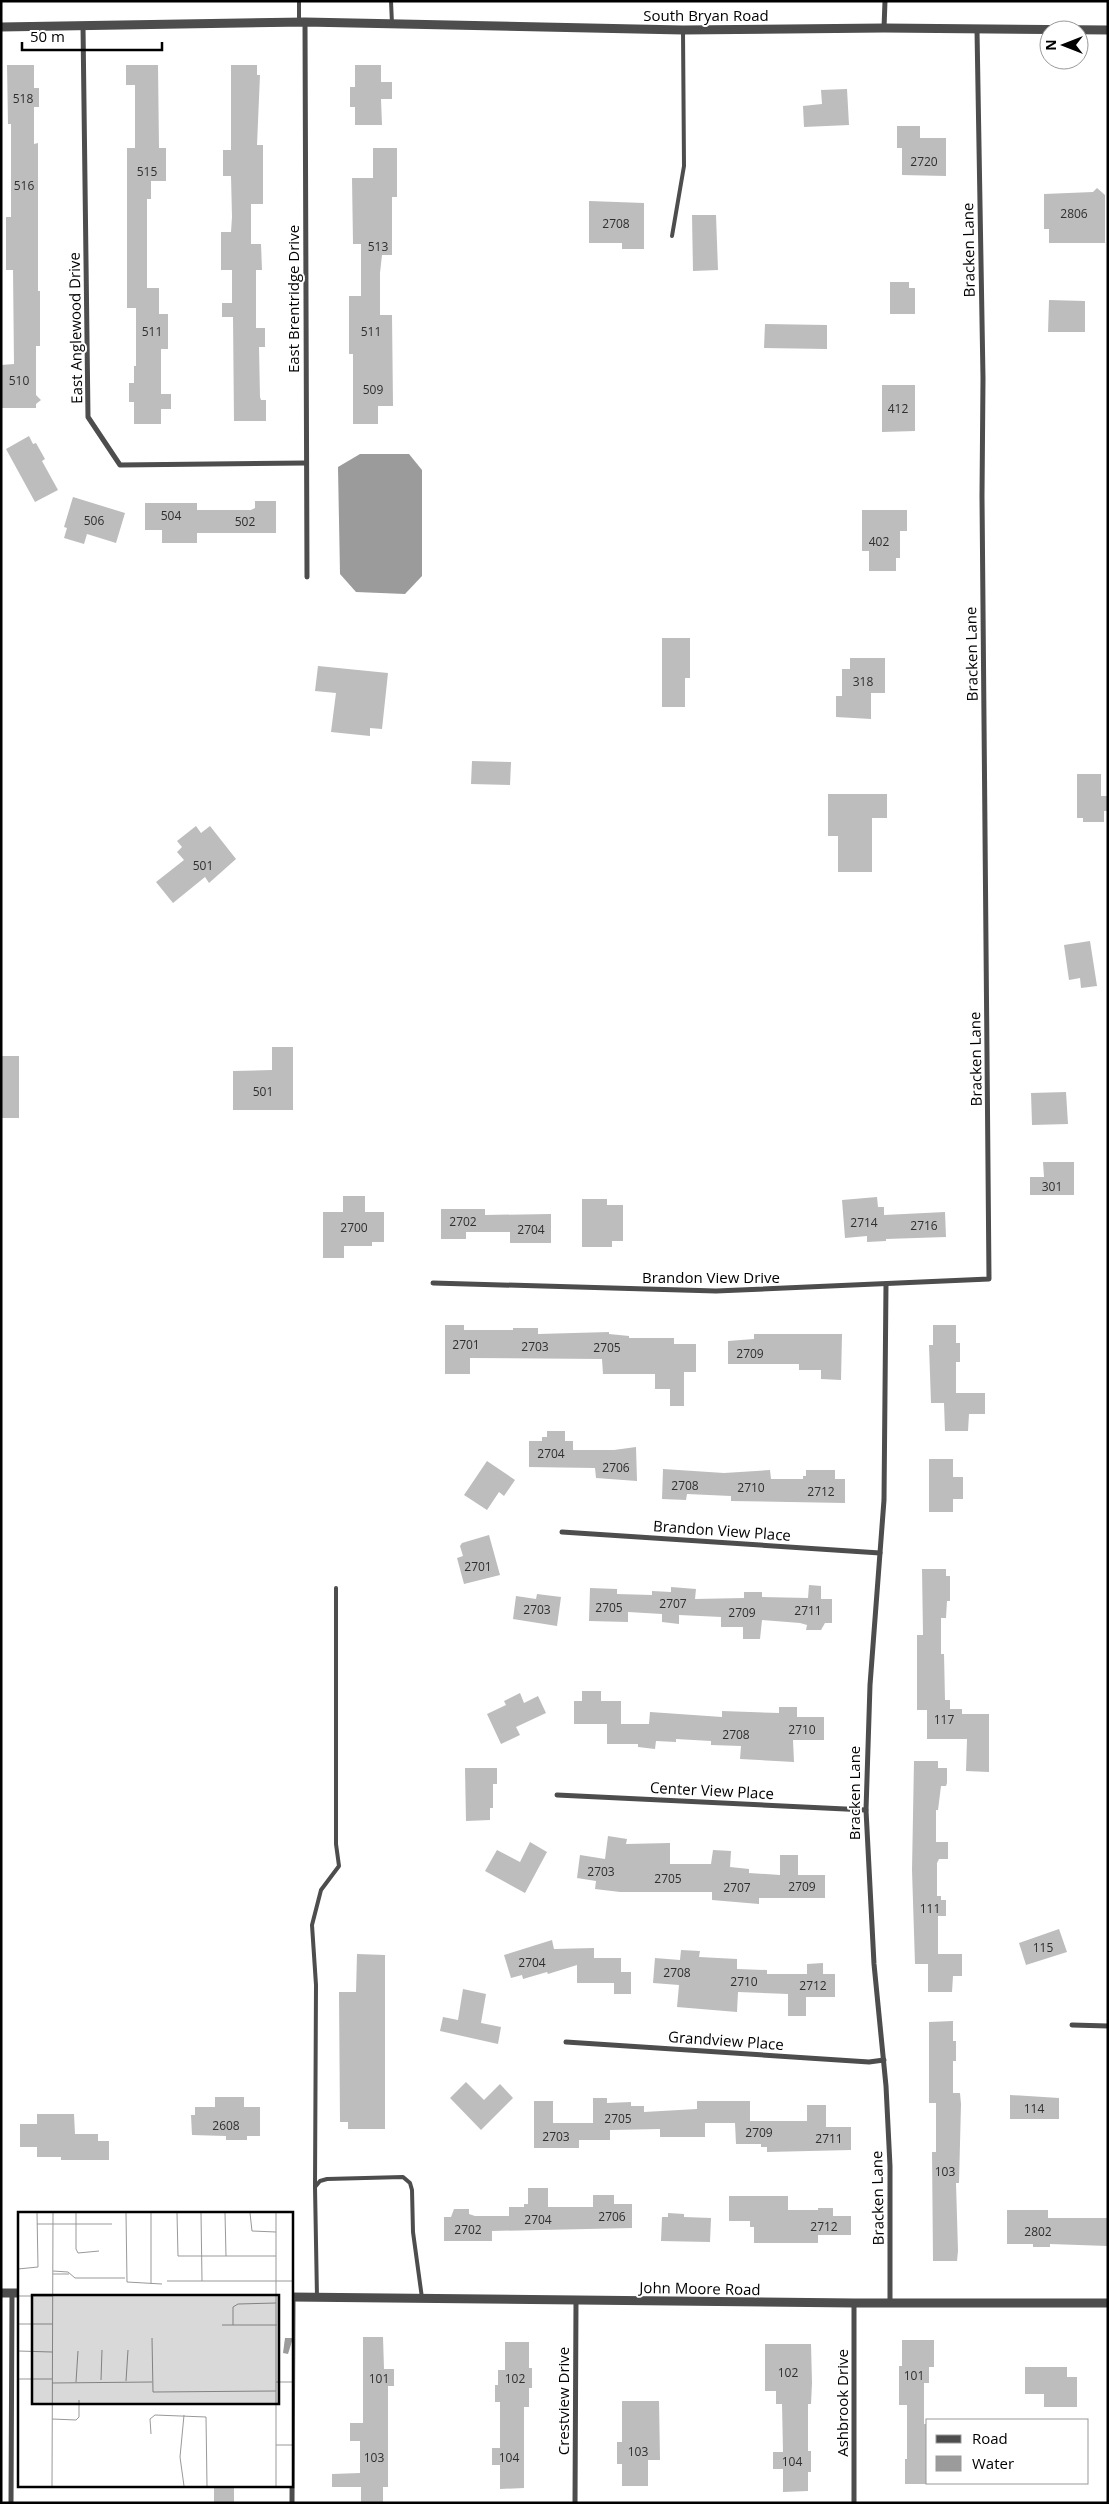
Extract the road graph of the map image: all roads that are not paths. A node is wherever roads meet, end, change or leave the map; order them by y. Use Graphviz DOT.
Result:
graph roads {
  1 [pos="299,1"];
  2 [pos="392,1"];
  3 [pos="884,1"];
  4 [pos="302,22"];
  5 [pos="392,24"];
  6 [pos="83,26"];
  7 [pos="1,27"];
  8 [pos="884,28"];
  9 [pos="683,30"];
  10 [pos="977,30"];
  11 [pos="1108,30"];
  12 [pos="672,236"];
  13 [pos="305,463"];
  14 [pos="307,576"];
  15 [pos="990,1279"];
  16 [pos="433,1283"];
  17 [pos="886,1284"];
  18 [pos="562,1532"];
  19 [pos="880,1553"];
  20 [pos="336,1588"];
  21 [pos="557,1795"];
  22 [pos="866,1810"];
  23 [pos="1072,2025"];
  24 [pos="1108,2026"];
  25 [pos="566,2042"];
  26 [pos="884,2060"];
  27 [pos="315,2187"];
  28 [pos="1,2293"];
  29 [pos="15,2293"];
  30 [pos="292,2297"];
  31 [pos="317,2297"];
  32 [pos="422,2298"];
  33 [pos="576,2300"];
  34 [pos="854,2303"];
  35 [pos="890,2303"];
  36 [pos="1108,2303"];
  37 [pos="11,2503"];
  38 [pos="292,2503"];
  39 [pos="575,2503"];
  40 [pos="854,2503"];
  1 -- 4 [label="lane"];
  2 -- 5 [label="lane"];
  3 -- 8 [label="street"];
  4 -- 5 [label="street, South Bryan Road"];
  4 -- 6 [label="street, South Bryan Road"];
  4 -- 13 [label="street, East Brentridge Drive"];
  5 -- 9 [label="street, South Bryan Road"];
  6 -- 7 [label="street, South Bryan Road"];
  6 -- 13 [label="street, East Anglewood Drive"];
  8 -- 9 [label="street, South Bryan Road"];
  8 -- 10 [label="street, South Bryan Road"];
  9 -- 12 [label="lane"];
  10 -- 11 [label="street, South Bryan Road"];
  10 -- 15 [label="street, Bracken Lane"];
  13 -- 14 [label="street, East Brentridge Drive"];
  15 -- 17 [label="street, Brandon View Drive"];
  16 -- 17 [label="street, Brandon View Drive"];
  17 -- 19 [label="street, Bracken Lane"];
  18 -- 19 [label="street, Brandon View Place"];
  19 -- 22 [label="street, Bracken Lane"];
  20 -- 27 [label="lane"];
  21 -- 22 [label="street, Center View Place"];
  22 -- 26 [label="street, Bracken Lane"];
  23 -- 24 [label="street"];
  25 -- 26 [label="street, Grandview Place"];
  26 -- 35 [label="street, Bracken Lane"];
  27 -- 31 [label="lane"];
  27 -- 32 [label="lane"];
  28 -- 29 [label="street"];
  29 -- 37 [label="street"];
  30 -- 31 [label="street, John Moore Road"];
  30 -- 38 [label="street"];
  31 -- 32 [label="street, John Moore Road"];
  32 -- 33 [label="street, John Moore Road"];
  33 -- 34 [label="street, John Moore Road"];
  33 -- 39 [label="street, Crestview Drive"];
  34 -- 35 [label="street, John Moore Road"];
  34 -- 40 [label="street, Ashbrook Drive"];
  35 -- 36 [label="street, John Moore Road"];
}
